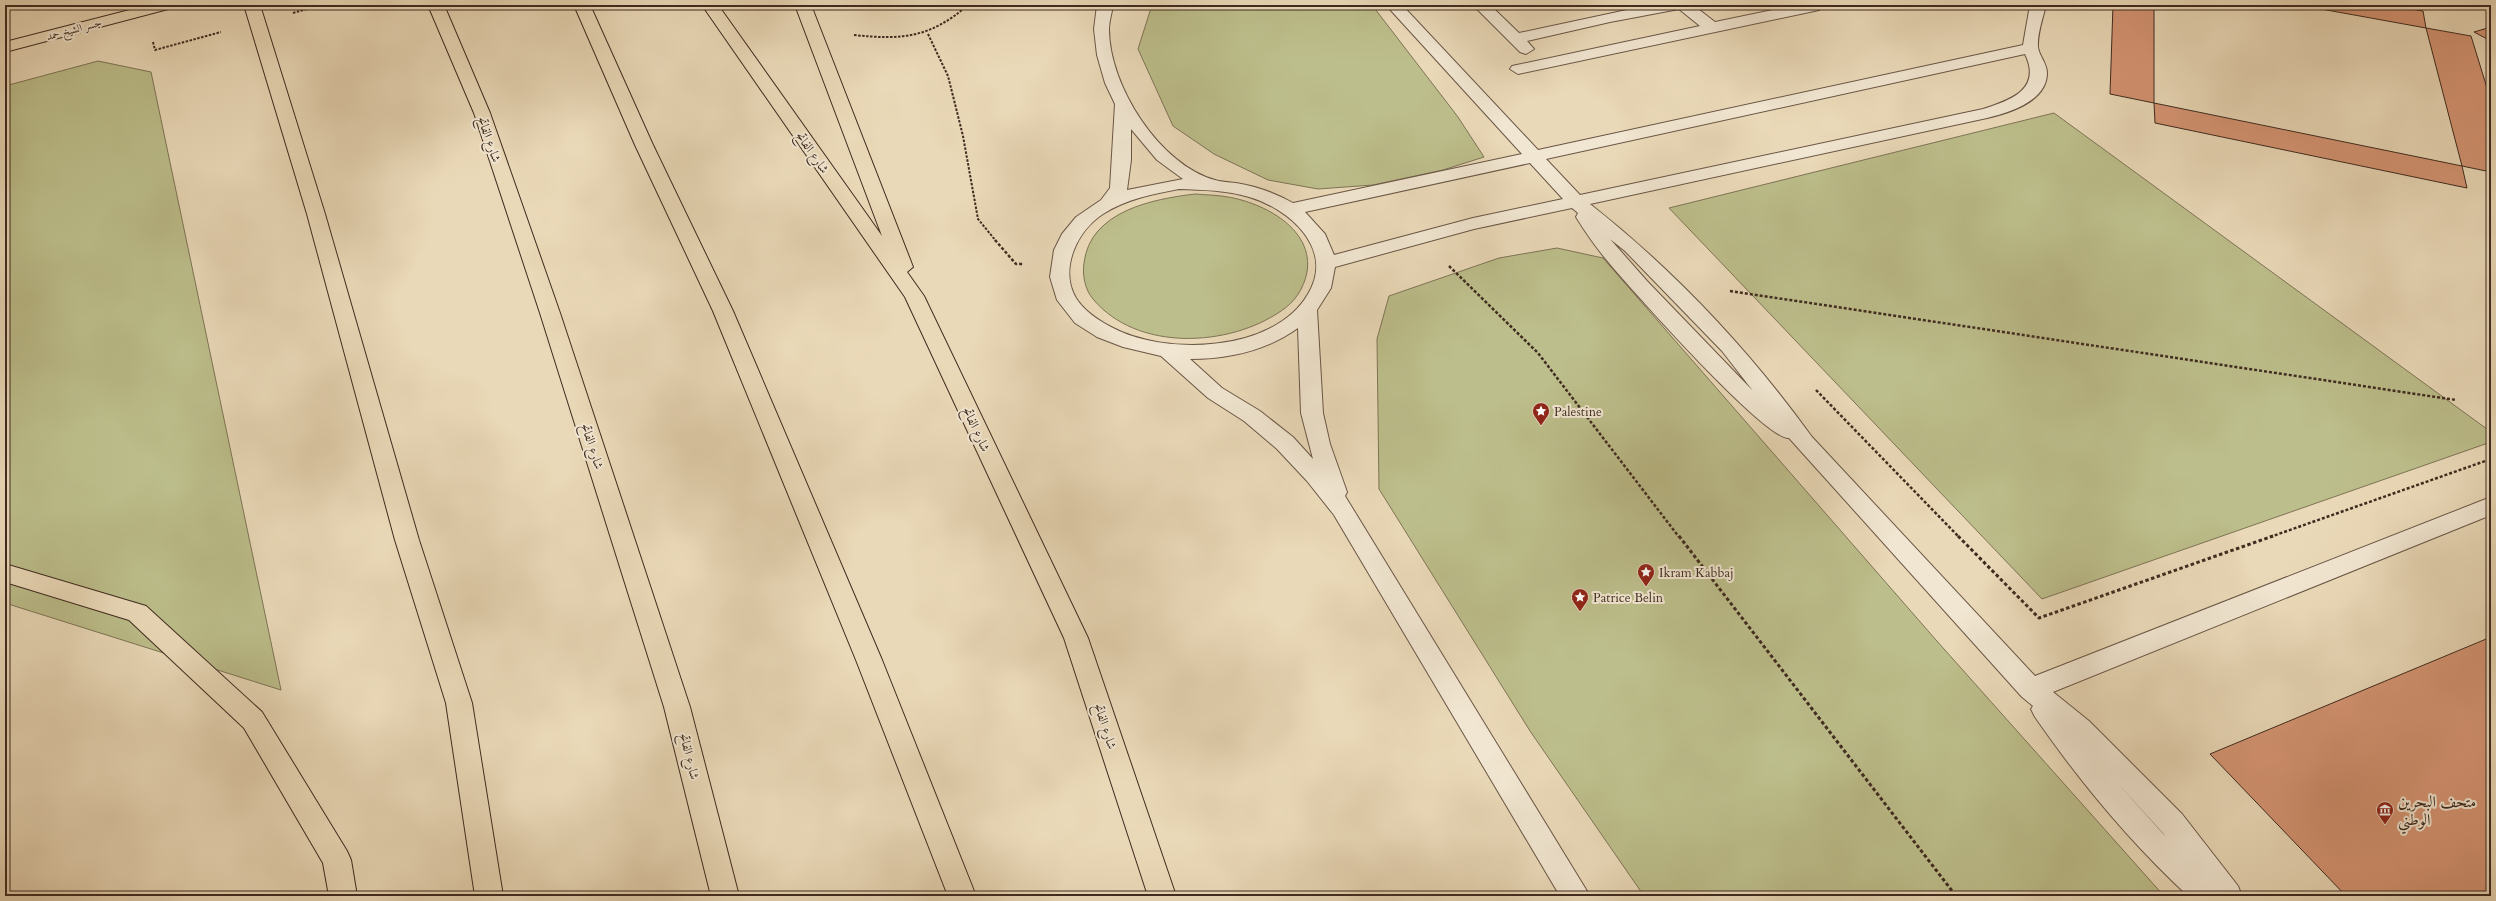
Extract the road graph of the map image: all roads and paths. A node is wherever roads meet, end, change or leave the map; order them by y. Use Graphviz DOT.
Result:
graph roads {
  1 [pos="167,5"];
  2 [pos="252,5"];
  3 [pos="436,5"];
  4 [pos="582,5"];
  5 [pos="710,5"];
  6 [pos="968,5"];
  7 [pos="1106,5"];
  8 [pos="1394,5"];
  9 [pos="1481,5"];
  10 [pos="1596,5"];
  11 [pos="1676,5"];
  12 [pos="1684,5"];
  13 [pos="1819,5"];
  14 [pos="2038,5"];
  15 [pos="803,6"];
  16 [pos="1711,27"];
  17 [pos="1621,31"];
  18 [pos="928,34"];
  19 [pos="1516,39"];
  20 [pos="5,47"];
  21 [pos="2030,48"];
  22 [pos="1541,64"];
  23 [pos="1518,69"];
  24 [pos="1122,106"];
  25 [pos="1532,156"];
  26 [pos="1216,184"];
  27 [pos="1576,202"];
  28 [pos="1108,203"];
  29 [pos="1292,210"];
  30 [pos="1421,238"];
  31 [pos="1326,263"];
  32 [pos="1059,264"];
  33 [pos="1725,290"];
  34 [pos="914,296"];
  35 [pos="1307,310"];
  36 [pos="1169,352"];
  37 [pos="1812,385"];
  38 [pos="2456,400"];
  39 [pos="2491,458"];
  40 [pos="2491,506"];
  41 [pos="1342,509"];
  42 [pos="5,573"];
  43 [pos="2031,690"];
  44 [pos="343,896"];
  45 [pos="489,896"];
  46 [pos="725,896"];
  47 [pos="962,896"];
  48 [pos="1162,896"];
  49 [pos="1576,896"];
  50 [pos="1956,896"];
  51 [pos="2209,896"];
  52 [pos="2228,896"];
  1 -- 20 [label="main road, جسر الشيخ حمد"];
  2 -- 45 [label="main road"];
  3 -- 46 [label="main road, شارع الفاتح"];
  4 -- 47 [label="main road"];
  5 -- 34 [label="main road, شارع الفاتح"];
  6 -- 18 [label="path"];
  7 -- 24 [label="street"];
  8 -- 25 [label="street"];
  9 -- 19 [label="street"];
  10 -- 17 [label="street"];
  11 -- 17 [label="street"];
  12 -- 16 [label="street"];
  13 -- 16 [label="street"];
  14 -- 21 [label="street"];
  15 -- 18 [label="path"];
  15 -- 34 [label="main road"];
  16 -- 17 [label="street"];
  17 -- 19 [label="street"];
  17 -- 22 [label="street"];
  18 -- 32 [label="path"];
  19 -- 22 [label="street"];
  21 -- 25 [label="street"];
  21 -- 27 [label="street"];
  22 -- 23 [label="street"];
  24 -- 26 [label="street"];
  24 -- 28 [label="street"];
  25 -- 27 [label="street"];
  25 -- 29 [label="street"];
  26 -- 28 [label="street"];
  26 -- 29 [label="street"];
  27 -- 30 [label="street"];
  27 -- 43 [label="street"];
  28 -- 32 [label="street"];
  29 -- 31 [label="street"];
  30 -- 31 [label="street"];
  30 -- 50 [label="path"];
  31 -- 35 [label="street"];
  32 -- 36 [label="street"];
  33 -- 38 [label="path"];
  34 -- 48 [label="main road, شارع الفاتح"];
  35 -- 36 [label="street"];
  35 -- 41 [label="street"];
  36 -- 41 [label="street"];
  37 -- 39 [label="path"];
  40 -- 43 [label="street"];
  41 -- 49 [label="street"];
  42 -- 44 [label="main road"];
  43 -- 51 [label="street"];
  43 -- 52 [label="street"];
}
